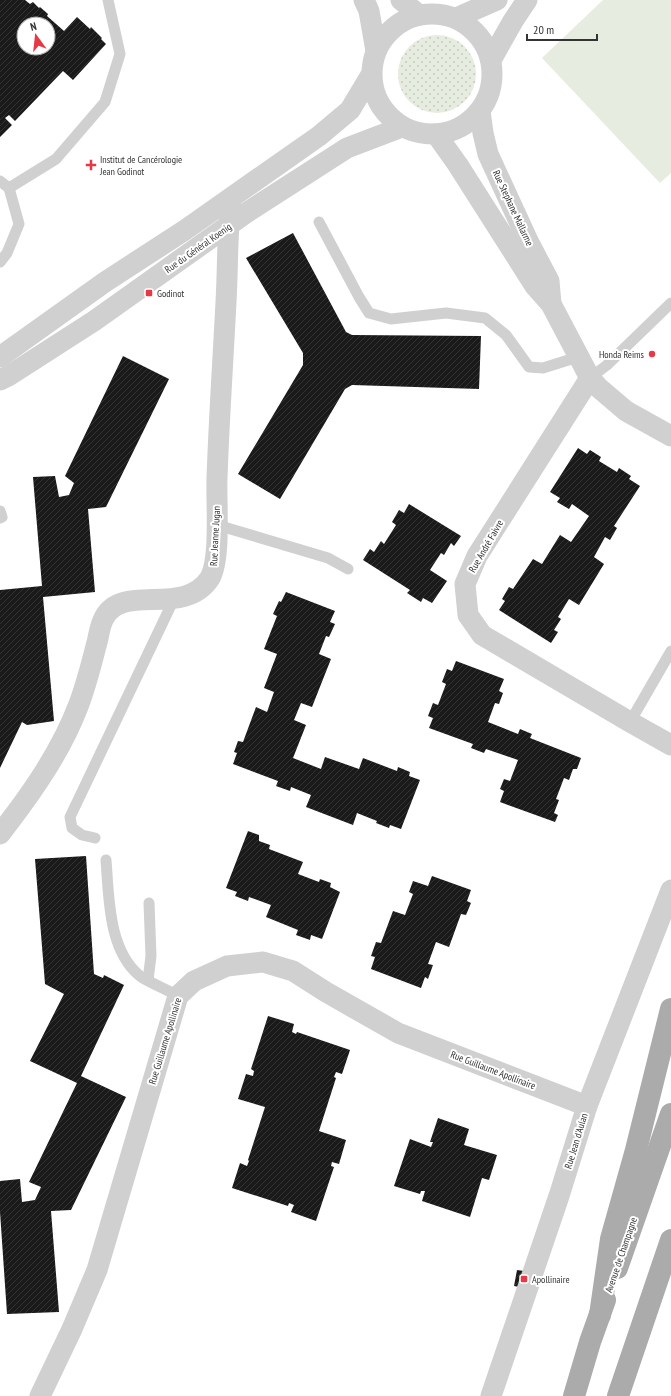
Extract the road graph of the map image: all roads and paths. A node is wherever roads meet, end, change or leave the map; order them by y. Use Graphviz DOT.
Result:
graph roads {
  1 [pos="108,0"];
  2 [pos="364,0"];
  3 [pos="401,0"];
  4 [pos="497,0"];
  5 [pos="527,0"];
  6 [pos="419,15"];
  7 [pos="456,18"];
  8 [pos="376,51"];
  9 [pos="491,60"];
  10 [pos="371,75"];
  11 [pos="480,111"];
  12 [pos="402,127"];
  13 [pos="436,134"];
  14 [pos="0,181"];
  15 [pos="10,188"];
  16 [pos="231,198"];
  17 [pos="319,222"];
  18 [pos="228,226"];
  19 [pos="0,262"];
  20 [pos="671,302"];
  21 [pos="551,304"];
  22 [pos="0,356"];
  23 [pos="578,357"];
  24 [pos="590,378"];
  25 [pos="0,380"];
  26 [pos="671,436"];
  27 [pos="0,511"];
  28 [pos="0,518"];
  29 [pos="217,525"];
  30 [pos="348,569"];
  31 [pos="174,599"];
  32 [pos="671,651"];
  33 [pos="630,722"];
  34 [pos="671,745"];
  35 [pos="0,834"];
  36 [pos="96,838"];
  37 [pos="106,860"];
  38 [pos="671,890"];
  39 [pos="149,903"];
  40 [pos="148,980"];
  41 [pos="178,996"];
  42 [pos="671,1009"];
  43 [pos="587,1106"];
  44 [pos="671,1114"];
  45 [pos="671,1240"];
  46 [pos="600,1314"];
  47 [pos="40,1396"];
  48 [pos="492,1396"];
  49 [pos="574,1396"];
  50 [pos="618,1396"];
  1 -- 15 [label="lane"];
  2 -- 8 [label="street"];
  3 -- 6 [label="street"];
  4 -- 7 [label="street"];
  5 -- 9 [label="street"];
  6 -- 7 [label="street"];
  6 -- 8 [label="street"];
  7 -- 9 [label="street"];
  8 -- 10 [label="street"];
  9 -- 11 [label="street"];
  10 -- 12 [label="street"];
  10 -- 16 [label="street"];
  11 -- 13 [label="street"];
  11 -- 21 [label="street, Rue Stephane Mallarme"];
  12 -- 13 [label="street"];
  12 -- 18 [label="street, Rue du Général Koenig"];
  13 -- 21 [label="street, Rue Stephane Mallarme"];
  14 -- 15 [label="lane"];
  15 -- 19 [label="lane"];
  16 -- 18 [label="street, Rue Jeanne Jugan"];
  16 -- 22 [label="street"];
  17 -- 23 [label="lane"];
  18 -- 25 [label="street, Rue du Général Koenig"];
  18 -- 29 [label="street, Rue Jeanne Jugan"];
  20 -- 24 [label="lane"];
  21 -- 23 [label="street, Rue Stephane Mallarme"];
  23 -- 24 [label="street, Rue Stephane Mallarme"];
  24 -- 26 [label="street, Rue Stephane Mallarme"];
  24 -- 33 [label="street, Rue André Faivre"];
  27 -- 28 [label="lane"];
  29 -- 30 [label="lane"];
  29 -- 31 [label="street, Rue Jeanne Jugan"];
  31 -- 35 [label="street, Rue Jeanne Jugan"];
  31 -- 36 [label="lane"];
  32 -- 33 [label="lane"];
  33 -- 34 [label="street, Rue André Faivre"];
  37 -- 40 [label="lane"];
  38 -- 43 [label="street, Rue Jean d'Aulan"];
  39 -- 40 [label="lane"];
  40 -- 41 [label="lane"];
  41 -- 43 [label="street, Rue Guillaume Apollinaire"];
  41 -- 47 [label="street, Rue Guillaume Apollinaire"];
  42 -- 46 [label="main road"];
  43 -- 48 [label="street, Rue Jean d'Aulan"];
  44 -- 46 [label="main road, Avenue de Champagne"];
  45 -- 50 [label="main road"];
  46 -- 49 [label="main road, Avenue de Champagne"];
}
